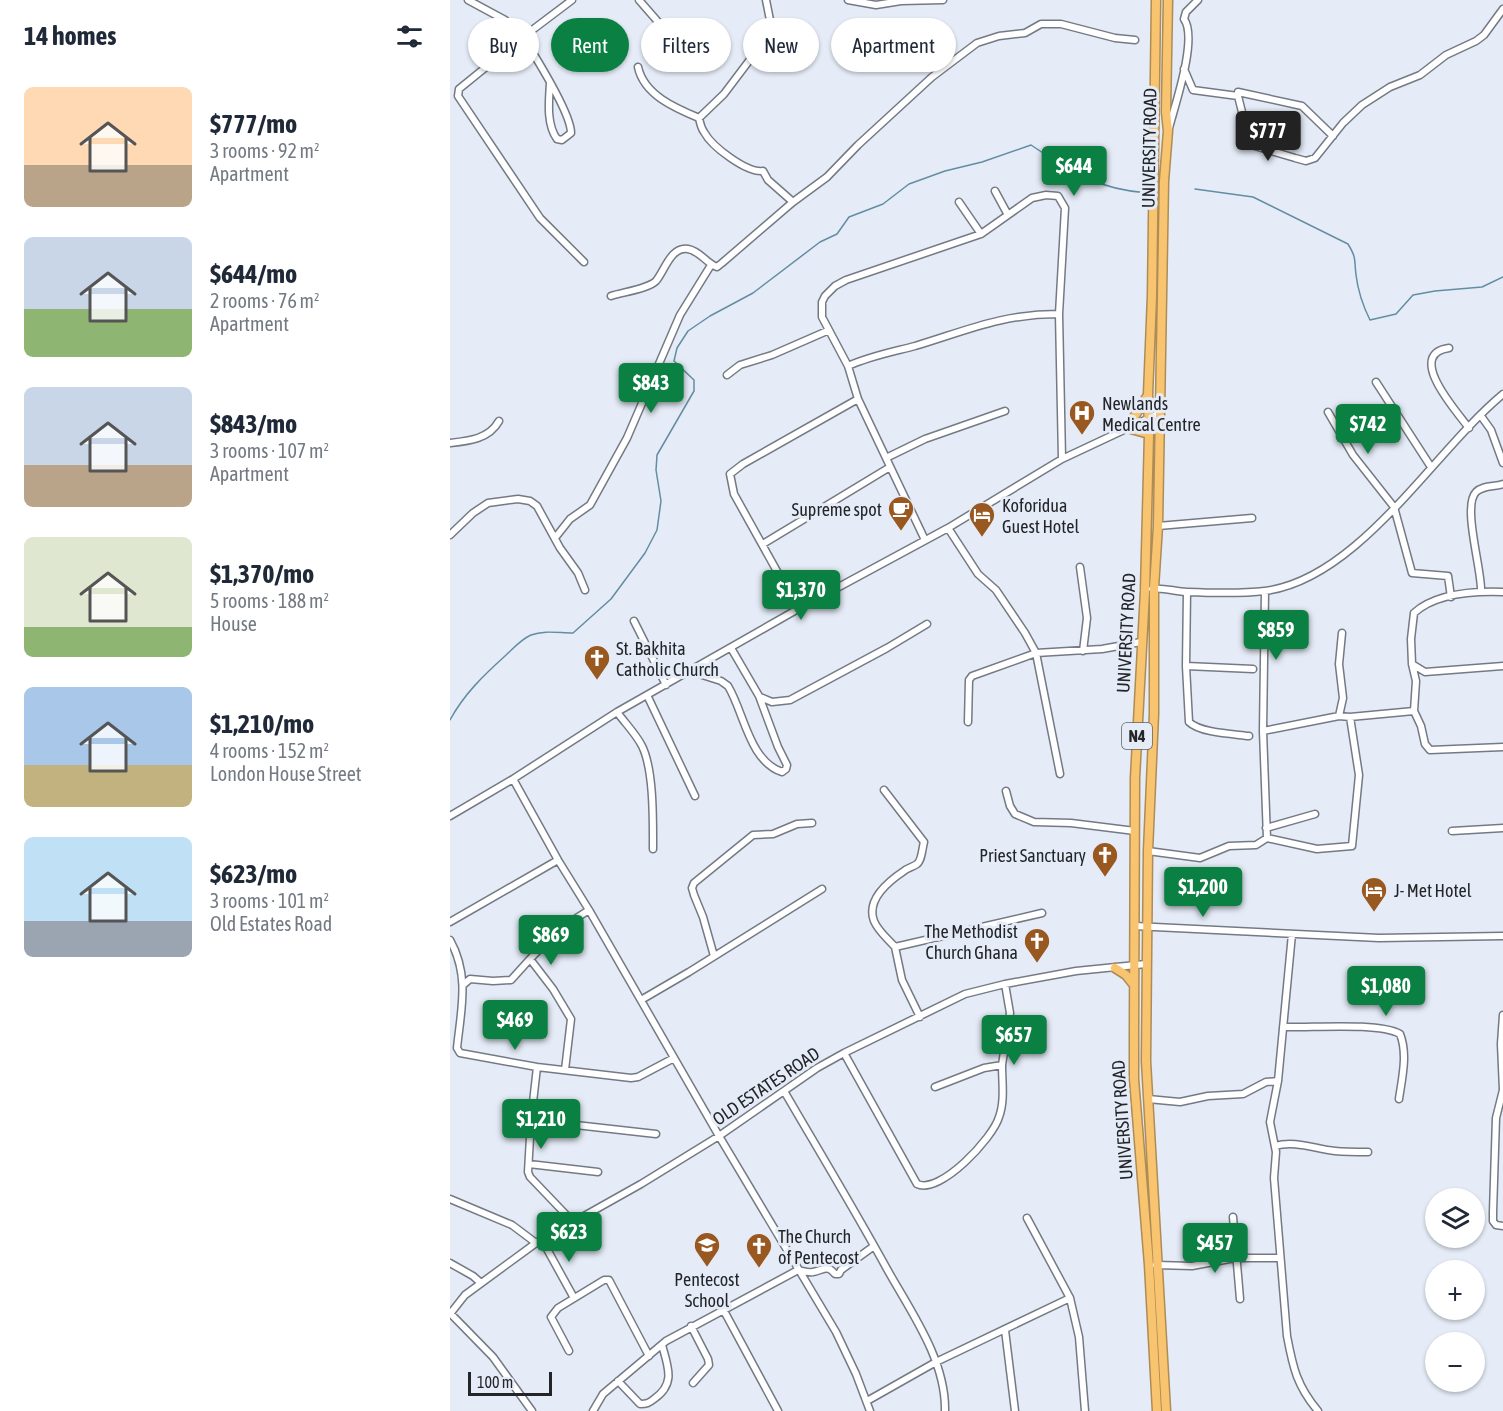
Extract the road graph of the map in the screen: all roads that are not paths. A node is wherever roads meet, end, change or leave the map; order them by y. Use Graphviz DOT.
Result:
graph roads {
  1 [pos="468,0"];
  2 [pos="572,0"];
  3 [pos="639,0"];
  4 [pos="766,0"];
  5 [pos="848,0"];
  6 [pos="943,0"];
  7 [pos="1156,0"];
  8 [pos="1168,0"];
  9 [pos="1198,0"];
  10 [pos="1503,9"];
  11 [pos="501,18"];
  12 [pos="655,18"];
  13 [pos="539,25"];
  14 [pos="1135,40"];
  15 [pos="539,64"];
  16 [pos="638,67"];
  17 [pos="1184,69"];
  18 [pos="479,72"];
  19 [pos="550,83"];
  20 [pos="1238,96"];
  21 [pos="699,118"];
  22 [pos="1168,131"];
  23 [pos="1333,136"];
  24 [pos="994,191"];
  25 [pos="793,202"];
  26 [pos="958,202"];
  27 [pos="1008,214"];
  28 [pos="981,234"];
  29 [pos="584,262"];
  30 [pos="711,265"];
  31 [pos="611,296"];
  32 [pos="1059,314"];
  33 [pos="827,331"];
  34 [pos="1449,348"];
  35 [pos="848,366"];
  36 [pos="727,375"];
  37 [pos="1376,382"];
  38 [pos="1148,394"];
  39 [pos="1503,394"];
  40 [pos="858,399"];
  41 [pos="1005,411"];
  42 [pos="1328,412"];
  43 [pos="1160,413"];
  44 [pos="1481,416"];
  45 [pos="1149,418"];
  46 [pos="499,421"];
  47 [pos="1126,428"];
  48 [pos="1469,428"];
  49 [pos="1149,434"];
  50 [pos="450,443"];
  51 [pos="1502,450"];
  52 [pos="886,458"];
  53 [pos="1062,459"];
  54 [pos="1503,463"];
  55 [pos="890,466"];
  56 [pos="1431,467"];
  57 [pos="1503,484"];
  58 [pos="1394,507"];
  59 [pos="1252,518"];
  60 [pos="1158,526"];
  61 [pos="948,528"];
  62 [pos="450,535"];
  63 [pos="555,538"];
  64 [pos="925,540"];
  65 [pos="763,544"];
  66 [pos="1080,567"];
  67 [pos="1155,588"];
  68 [pos="585,590"];
  69 [pos="1145,591"];
  70 [pos="1265,591"];
  71 [pos="1481,591"];
  72 [pos="1187,592"];
  73 [pos="1503,592"];
  74 [pos="1451,597"];
  75 [pos="798,609"];
  76 [pos="634,621"];
  77 [pos="927,624"];
  78 [pos="1342,633"];
  79 [pos="1141,642"];
  80 [pos="731,648"];
  81 [pos="1083,651"];
  82 [pos="1036,653"];
  83 [pos="1412,664"];
  84 [pos="1186,666"];
  85 [pos="1503,666"];
  86 [pos="696,667"];
  87 [pos="1253,669"];
  88 [pos="1425,672"];
  89 [pos="1416,681"];
  90 [pos="666,685"];
  91 [pos="647,695"];
  92 [pos="759,696"];
  93 [pos="1414,711"];
  94 [pos="617,712"];
  95 [pos="1339,716"];
  96 [pos="1350,717"];
  97 [pos="968,722"];
  98 [pos="1263,731"];
  99 [pos="1249,736"];
  100 [pos="1503,747"];
  101 [pos="1060,774"];
  102 [pos="513,779"];
  103 [pos="884,790"];
  104 [pos="1006,791"];
  105 [pos="695,796"];
  106 [pos="1315,814"];
  107 [pos="450,816"];
  108 [pos="812,823"];
  109 [pos="1266,828"];
  110 [pos="1503,828"];
  111 [pos="1136,831"];
  112 [pos="1452,831"];
  113 [pos="1267,838"];
  114 [pos="652,849"];
  115 [pos="1148,851"];
  116 [pos="558,860"];
  117 [pos="822,889"];
  118 [pos="589,910"];
  119 [pos="1042,913"];
  120 [pos="450,921"];
  121 [pos="1134,926"];
  122 [pos="1147,927"];
  123 [pos="1292,934"];
  124 [pos="1503,936"];
  125 [pos="450,940"];
  126 [pos="895,947"];
  127 [pos="714,956"];
  128 [pos="530,959"];
  129 [pos="1146,964"];
  130 [pos="1134,965"];
  131 [pos="1114,968"];
  132 [pos="463,984"];
  133 [pos="1005,984"];
  134 [pos="1134,985"];
  135 [pos="641,1000"];
  136 [pos="1503,1015"];
  137 [pos="920,1017"];
  138 [pos="1283,1027"];
  139 [pos="1502,1027"];
  140 [pos="844,1053"];
  141 [pos="674,1058"];
  142 [pos="1002,1065"];
  143 [pos="537,1067"];
  144 [pos="565,1070"];
  145 [pos="1278,1081"];
  146 [pos="935,1087"];
  147 [pos="784,1092"];
  148 [pos="1148,1099"];
  149 [pos="1399,1100"];
  150 [pos="531,1120"];
  151 [pos="656,1134"];
  152 [pos="719,1136"];
  153 [pos="1275,1146"];
  154 [pos="1368,1152"];
  155 [pos="529,1164"];
  156 [pos="598,1172"];
  157 [pos="450,1199"];
  158 [pos="1233,1217"];
  159 [pos="1027,1218"];
  160 [pos="574,1223"];
  161 [pos="1503,1226"];
  162 [pos="539,1242"];
  163 [pos="874,1246"];
  164 [pos="1235,1258"];
  165 [pos="1280,1258"];
  166 [pos="450,1263"];
  167 [pos="1154,1265"];
  168 [pos="798,1270"];
  169 [pos="481,1283"];
  170 [pos="574,1298"];
  171 [pos="1070,1298"];
  172 [pos="1240,1299"];
  173 [pos="723,1309"];
  174 [pos="450,1313"];
  175 [pos="691,1326"];
  176 [pos="1005,1330"];
  177 [pos="662,1345"];
  178 [pos="569,1351"];
  179 [pos="649,1356"];
  180 [pos="936,1362"];
  181 [pos="618,1381"];
  182 [pos="693,1383"];
  183 [pos="867,1401"];
  184 [pos="532,1411"];
  185 [pos="593,1411"];
  186 [pos="778,1411"];
  187 [pos="870,1411"];
  188 [pos="945,1411"];
  189 [pos="1015,1411"];
  190 [pos="1085,1411"];
  191 [pos="1157,1411"];
  192 [pos="1166,1411"];
  193 [pos="1318,1411"];
  1 -- 11 [label="street"];
  2 -- 13 [label="street"];
  3 -- 12 [label="street"];
  4 -- 21 [label="street"];
  5 -- 6 [label="street"];
  7 -- 38 [label="highway, UNIVERSITY ROAD / N4"];
  8 -- 22 [label="highway, UNIVERSITY ROAD / N4"];
  9 -- 17 [label="street"];
  10 -- 23 [label="street"];
  14 -- 25 [label="street"];
  15 -- 19 [label="street"];
  16 -- 21 [label="street"];
  17 -- 20 [label="street"];
  17 -- 22 [label="street"];
  18 -- 29 [label="street"];
  19 -- 19 [label="street"];
  20 -- 23 [label="street"];
  20 -- 23 [label="street"];
  21 -- 25 [label="street"];
  22 -- 43 [label="highway, UNIVERSITY ROAD / N4"];
  24 -- 27 [label="street"];
  25 -- 30 [label="street"];
  26 -- 28 [label="street"];
  27 -- 28 [label="street"];
  27 -- 32 [label="street"];
  28 -- 33 [label="street"];
  30 -- 31 [label="street"];
  30 -- 63 [label="street"];
  32 -- 35 [label="street"];
  32 -- 53 [label="street"];
  33 -- 35 [label="street"];
  33 -- 36 [label="street"];
  34 -- 48 [label="street"];
  35 -- 40 [label="street"];
  37 -- 56 [label="street"];
  38 -- 45 [label="highway, UNIVERSITY ROAD / N4"];
  38 -- 47 [label="highway"];
  39 -- 44 [label="street"];
  40 -- 52 [label="street"];
  40 -- 65 [label="street"];
  41 -- 52 [label="street"];
  42 -- 58 [label="street"];
  43 -- 45 [label="street"];
  43 -- 60 [label="highway, UNIVERSITY ROAD / N4"];
  44 -- 48 [label="street"];
  44 -- 51 [label="street"];
  45 -- 47 [label="street"];
  45 -- 49 [label="highway, UNIVERSITY ROAD / N4"];
  46 -- 50 [label="street"];
  47 -- 49 [label="highway"];
  47 -- 53 [label="street"];
  48 -- 56 [label="street"];
  49 -- 69 [label="highway, UNIVERSITY ROAD / N4"];
  51 -- 54 [label="street"];
  52 -- 55 [label="street"];
  53 -- 61 [label="street"];
  55 -- 64 [label="street"];
  55 -- 65 [label="street"];
  56 -- 58 [label="street"];
  57 -- 71 [label="street"];
  58 -- 70 [label="street"];
  58 -- 74 [label="street"];
  59 -- 60 [label="street"];
  60 -- 67 [label="highway, UNIVERSITY ROAD / N4"];
  61 -- 64 [label="street"];
  61 -- 82 [label="street"];
  62 -- 63 [label="street"];
  63 -- 68 [label="street"];
  64 -- 75 [label="street"];
  65 -- 75 [label="street"];
  66 -- 81 [label="street"];
  67 -- 69 [label="street"];
  67 -- 72 [label="street"];
  67 -- 115 [label="highway, UNIVERSITY ROAD / N4"];
  69 -- 79 [label="highway, UNIVERSITY ROAD / N4"];
  70 -- 72 [label="street"];
  70 -- 98 [label="street"];
  71 -- 73 [label="street"];
  71 -- 74 [label="street"];
  72 -- 84 [label="street"];
  74 -- 83 [label="street"];
  75 -- 80 [label="street"];
  76 -- 90 [label="street"];
  77 -- 92 [label="street"];
  78 -- 95 [label="street"];
  79 -- 81 [label="street"];
  79 -- 111 [label="highway, UNIVERSITY ROAD / N4"];
  80 -- 86 [label="street"];
  80 -- 92 [label="street"];
  81 -- 82 [label="street"];
  82 -- 97 [label="street"];
  82 -- 101 [label="street"];
  83 -- 88 [label="street"];
  83 -- 89 [label="street"];
  84 -- 87 [label="street"];
  84 -- 99 [label="street"];
  85 -- 88 [label="street"];
  86 -- 90 [label="street"];
  86 -- 92 [label="street"];
  88 -- 89 [label="street"];
  89 -- 93 [label="street"];
  90 -- 91 [label="street"];
  91 -- 94 [label="street"];
  91 -- 105 [label="street"];
  93 -- 96 [label="street"];
  93 -- 100 [label="street"];
  94 -- 102 [label="street"];
  94 -- 114 [label="street"];
  95 -- 96 [label="street"];
  95 -- 98 [label="street"];
  96 -- 113 [label="street"];
  98 -- 109 [label="street"];
  102 -- 107 [label="street"];
  102 -- 116 [label="street"];
  103 -- 126 [label="street"];
  104 -- 111 [label="street"];
  106 -- 109 [label="street"];
  108 -- 127 [label="street"];
  109 -- 113 [label="street"];
  110 -- 112 [label="street"];
  111 -- 121 [label="highway, UNIVERSITY ROAD / N4"];
  113 -- 115 [label="street"];
  115 -- 122 [label="highway, UNIVERSITY ROAD / N4"];
  116 -- 118 [label="street"];
  116 -- 120 [label="street"];
  117 -- 127 [label="street"];
  118 -- 128 [label="street"];
  118 -- 135 [label="street"];
  119 -- 126 [label="street"];
  121 -- 122 [label="street"];
  121 -- 130 [label="highway, UNIVERSITY ROAD / N4"];
  122 -- 123 [label="street"];
  122 -- 129 [label="highway, UNIVERSITY ROAD / N4"];
  123 -- 124 [label="street"];
  123 -- 138 [label="street"];
  125 -- 132 [label="street"];
  126 -- 137 [label="street"];
  127 -- 135 [label="street"];
  128 -- 132 [label="street"];
  128 -- 144 [label="street"];
  129 -- 130 [label="street, OLD ESTATES ROAD"];
  129 -- 148 [label="highway, UNIVERSITY ROAD / N4"];
  130 -- 131 [label="street, OLD ESTATES ROAD"];
  130 -- 134 [label="highway, UNIVERSITY ROAD / N4"];
  131 -- 133 [label="street, OLD ESTATES ROAD"];
  131 -- 134 [label="highway"];
  132 -- 143 [label="street"];
  133 -- 137 [label="street, OLD ESTATES ROAD"];
  133 -- 142 [label="street"];
  134 -- 167 [label="highway, UNIVERSITY ROAD / N4"];
  135 -- 141 [label="street"];
  136 -- 139 [label="street"];
  137 -- 140 [label="street, OLD ESTATES ROAD"];
  138 -- 145 [label="street"];
  138 -- 149 [label="street"];
  139 -- 161 [label="street"];
  140 -- 142 [label="street"];
  140 -- 147 [label="street, OLD ESTATES ROAD"];
  141 -- 144 [label="street"];
  141 -- 152 [label="street"];
  142 -- 146 [label="street"];
  143 -- 144 [label="street"];
  143 -- 150 [label="street"];
  145 -- 148 [label="street"];
  145 -- 153 [label="street"];
  147 -- 152 [label="street, OLD ESTATES ROAD"];
  147 -- 163 [label="street"];
  148 -- 167 [label="highway, UNIVERSITY ROAD / N4"];
  150 -- 151 [label="street"];
  150 -- 155 [label="street"];
  152 -- 160 [label="street, OLD ESTATES ROAD"];
  152 -- 168 [label="street"];
  153 -- 154 [label="street"];
  153 -- 165 [label="street"];
  155 -- 156 [label="street"];
  155 -- 160 [label="street"];
  157 -- 162 [label="street"];
  158 -- 164 [label="street"];
  159 -- 171 [label="street"];
  160 -- 162 [label="street, OLD ESTATES ROAD"];
  162 -- 169 [label="street, OLD ESTATES ROAD"];
  162 -- 170 [label="street"];
  163 -- 168 [label="street"];
  163 -- 180 [label="street"];
  164 -- 165 [label="street"];
  164 -- 167 [label="street"];
  164 -- 172 [label="street"];
  165 -- 193 [label="street"];
  166 -- 169 [label="street"];
  167 -- 191 [label="highway, UNIVERSITY ROAD / N4"];
  167 -- 192 [label="highway, UNIVERSITY ROAD / N4"];
  168 -- 173 [label="street"];
  168 -- 183 [label="street"];
  169 -- 174 [label="street, OLD ESTATES ROAD"];
  170 -- 178 [label="street"];
  170 -- 179 [label="street"];
  171 -- 176 [label="street"];
  171 -- 190 [label="street"];
  173 -- 175 [label="street"];
  173 -- 186 [label="street"];
  174 -- 184 [label="street"];
  175 -- 177 [label="street"];
  175 -- 182 [label="street"];
  176 -- 180 [label="street"];
  176 -- 189 [label="street"];
  177 -- 179 [label="street"];
  177 -- 181 [label="street"];
  179 -- 181 [label="street"];
  180 -- 183 [label="street"];
  180 -- 188 [label="street"];
  181 -- 185 [label="street"];
  183 -- 187 [label="street"];
}
